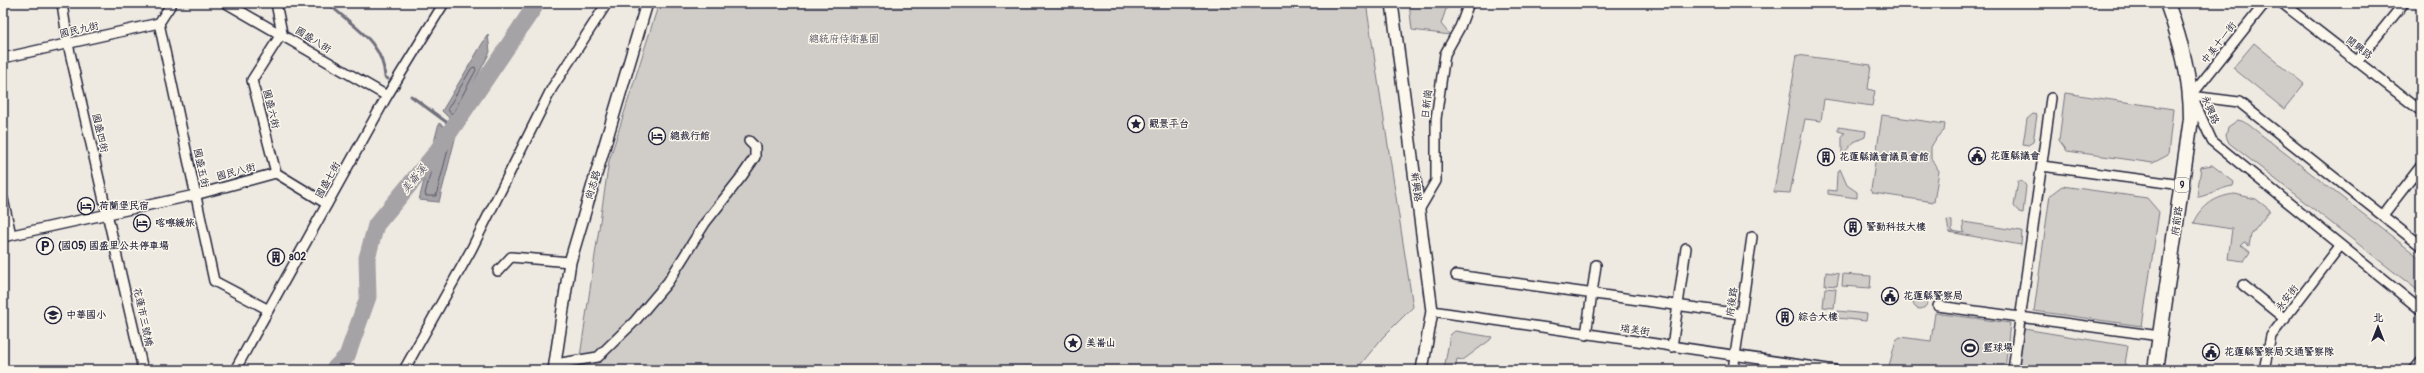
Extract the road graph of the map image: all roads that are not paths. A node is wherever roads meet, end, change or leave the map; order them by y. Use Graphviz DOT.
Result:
graph roads {
  1 [pos="62,3"];
  2 [pos="172,3"];
  3 [pos="226,3"];
  4 [pos="276,3"];
  5 [pos="444,3"];
  6 [pos="607,3"];
  7 [pos="647,3"];
  8 [pos="1392,3"];
  9 [pos="1469,3"];
  10 [pos="2168,3"];
  11 [pos="2265,3"];
  12 [pos="2282,3"];
  13 [pos="2404,3"];
  14 [pos="159,23"];
  15 [pos="282,33"];
  16 [pos="68,44"];
  17 [pos="3,58"];
  18 [pos="2358,60"];
  19 [pos="387,96"];
  20 [pos="2191,96"];
  21 [pos="2051,98"];
  22 [pos="2421,111"];
  23 [pos="749,141"];
  24 [pos="2042,166"];
  25 [pos="2421,166"];
  26 [pos="276,173"];
  27 [pos="2182,185"];
  28 [pos="195,195"];
  29 [pos="3,199"];
  30 [pos="327,204"];
  31 [pos="1419,210"];
  32 [pos="108,214"];
  33 [pos="2383,215"];
  34 [pos="7,236"];
  35 [pos="1752,237"];
  36 [pos="2340,246"];
  37 [pos="2421,246"];
  38 [pos="1686,248"];
  39 [pos="570,262"];
  40 [pos="1596,265"];
  41 [pos="121,268"];
  42 [pos="498,271"];
  43 [pos="1456,275"];
  44 [pos="2243,285"];
  45 [pos="1592,293"];
  46 [pos="1678,304"];
  47 [pos="1938,306"];
  48 [pos="267,309"];
  49 [pos="2421,310"];
  50 [pos="1432,311"];
  51 [pos="1741,314"];
  52 [pos="2020,317"];
  53 [pos="2285,319"];
  54 [pos="1586,335"];
  55 [pos="2160,336"];
  56 [pos="1672,347"];
  57 [pos="1735,356"];
  58 [pos="2421,362"];
  59 [pos="555,367"];
  60 [pos="143,370"];
  61 [pos="235,370"];
  62 [pos="404,370"];
  63 [pos="1422,370"];
  64 [pos="1733,370"];
  65 [pos="1835,370"];
  66 [pos="2013,370"];
  67 [pos="2155,370"];
  68 [pos="2264,370"];
  69 [pos="2414,370"];
  1 -- 16 [label="street, 國盛四街"];
  2 -- 14 [label="street"];
  3 -- 15 [label="street, 國盛八街"];
  4 -- 15 [label="street"];
  5 -- 19 [label="street, 國盛七街"];
  6 -- 62 [label="street"];
  7 -- 39 [label="street, 尚志路"];
  8 -- 31 [label="street, 新興路"];
  9 -- 31 [label="street, 日新崗"];
  10 -- 20 [label="main road, 府前路 / 9"];
  11 -- 20 [label="street, 中美十一街"];
  12 -- 18 [label="street, 開興路"];
  13 -- 18 [label="street"];
  14 -- 16 [label="street, 國民九街"];
  14 -- 28 [label="street, 國盛五街"];
  15 -- 19 [label="street, 國盛八街"];
  15 -- 26 [label="street, 國盛六街"];
  16 -- 17 [label="street, 國民九街"];
  16 -- 32 [label="street, 國盛四街"];
  18 -- 22 [label="street, 開興路"];
  19 -- 30 [label="street, 國盛七街"];
  20 -- 27 [label="main road, 府前路 / 9"];
  20 -- 33 [label="street, 永興路"];
  20 -- 36 [label="street, 永興路"];
  21 -- 24 [label="street"];
  23 -- 59 [label="street"];
  24 -- 27 [label="street"];
  24 -- 52 [label="street"];
  25 -- 33 [label="street"];
  26 -- 28 [label="street, 國民八街"];
  26 -- 30 [label="street"];
  27 -- 55 [label="main road, 府前路 / 9"];
  28 -- 32 [label="street, 國民八街"];
  28 -- 48 [label="street, 國盛五街"];
  29 -- 34 [label="street"];
  30 -- 48 [label="street, 國盛七街"];
  31 -- 50 [label="street, 新興路"];
  32 -- 34 [label="street, 國民八街"];
  32 -- 41 [label="street, 國盛四街"];
  33 -- 37 [label="street, 永興路"];
  35 -- 51 [label="street, 府後路"];
  36 -- 49 [label="street, 永興路"];
  36 -- 53 [label="street, 永安街"];
  38 -- 46 [label="street"];
  39 -- 42 [label="street"];
  39 -- 59 [label="street, 尚志路"];
  40 -- 45 [label="street"];
  41 -- 60 [label="street, 花蓮市三號橋"];
  43 -- 45 [label="street"];
  44 -- 53 [label="street"];
  45 -- 46 [label="street"];
  45 -- 54 [label="street"];
  46 -- 51 [label="street"];
  46 -- 56 [label="street"];
  47 -- 52 [label="street"];
  48 -- 61 [label="street, 國盛七街"];
  50 -- 54 [label="street, 瑞美街"];
  50 -- 63 [label="street, 新興路"];
  51 -- 57 [label="street, 府後路"];
  52 -- 55 [label="street"];
  52 -- 66 [label="street"];
  53 -- 68 [label="street, 永安街"];
  54 -- 56 [label="street, 瑞美街"];
  55 -- 67 [label="main road, 府前路 / 9"];
  56 -- 57 [label="street, 瑞美街"];
  57 -- 64 [label="street, 府後路"];
  57 -- 65 [label="street, 瑞美街"];
  58 -- 69 [label="street"];
}
